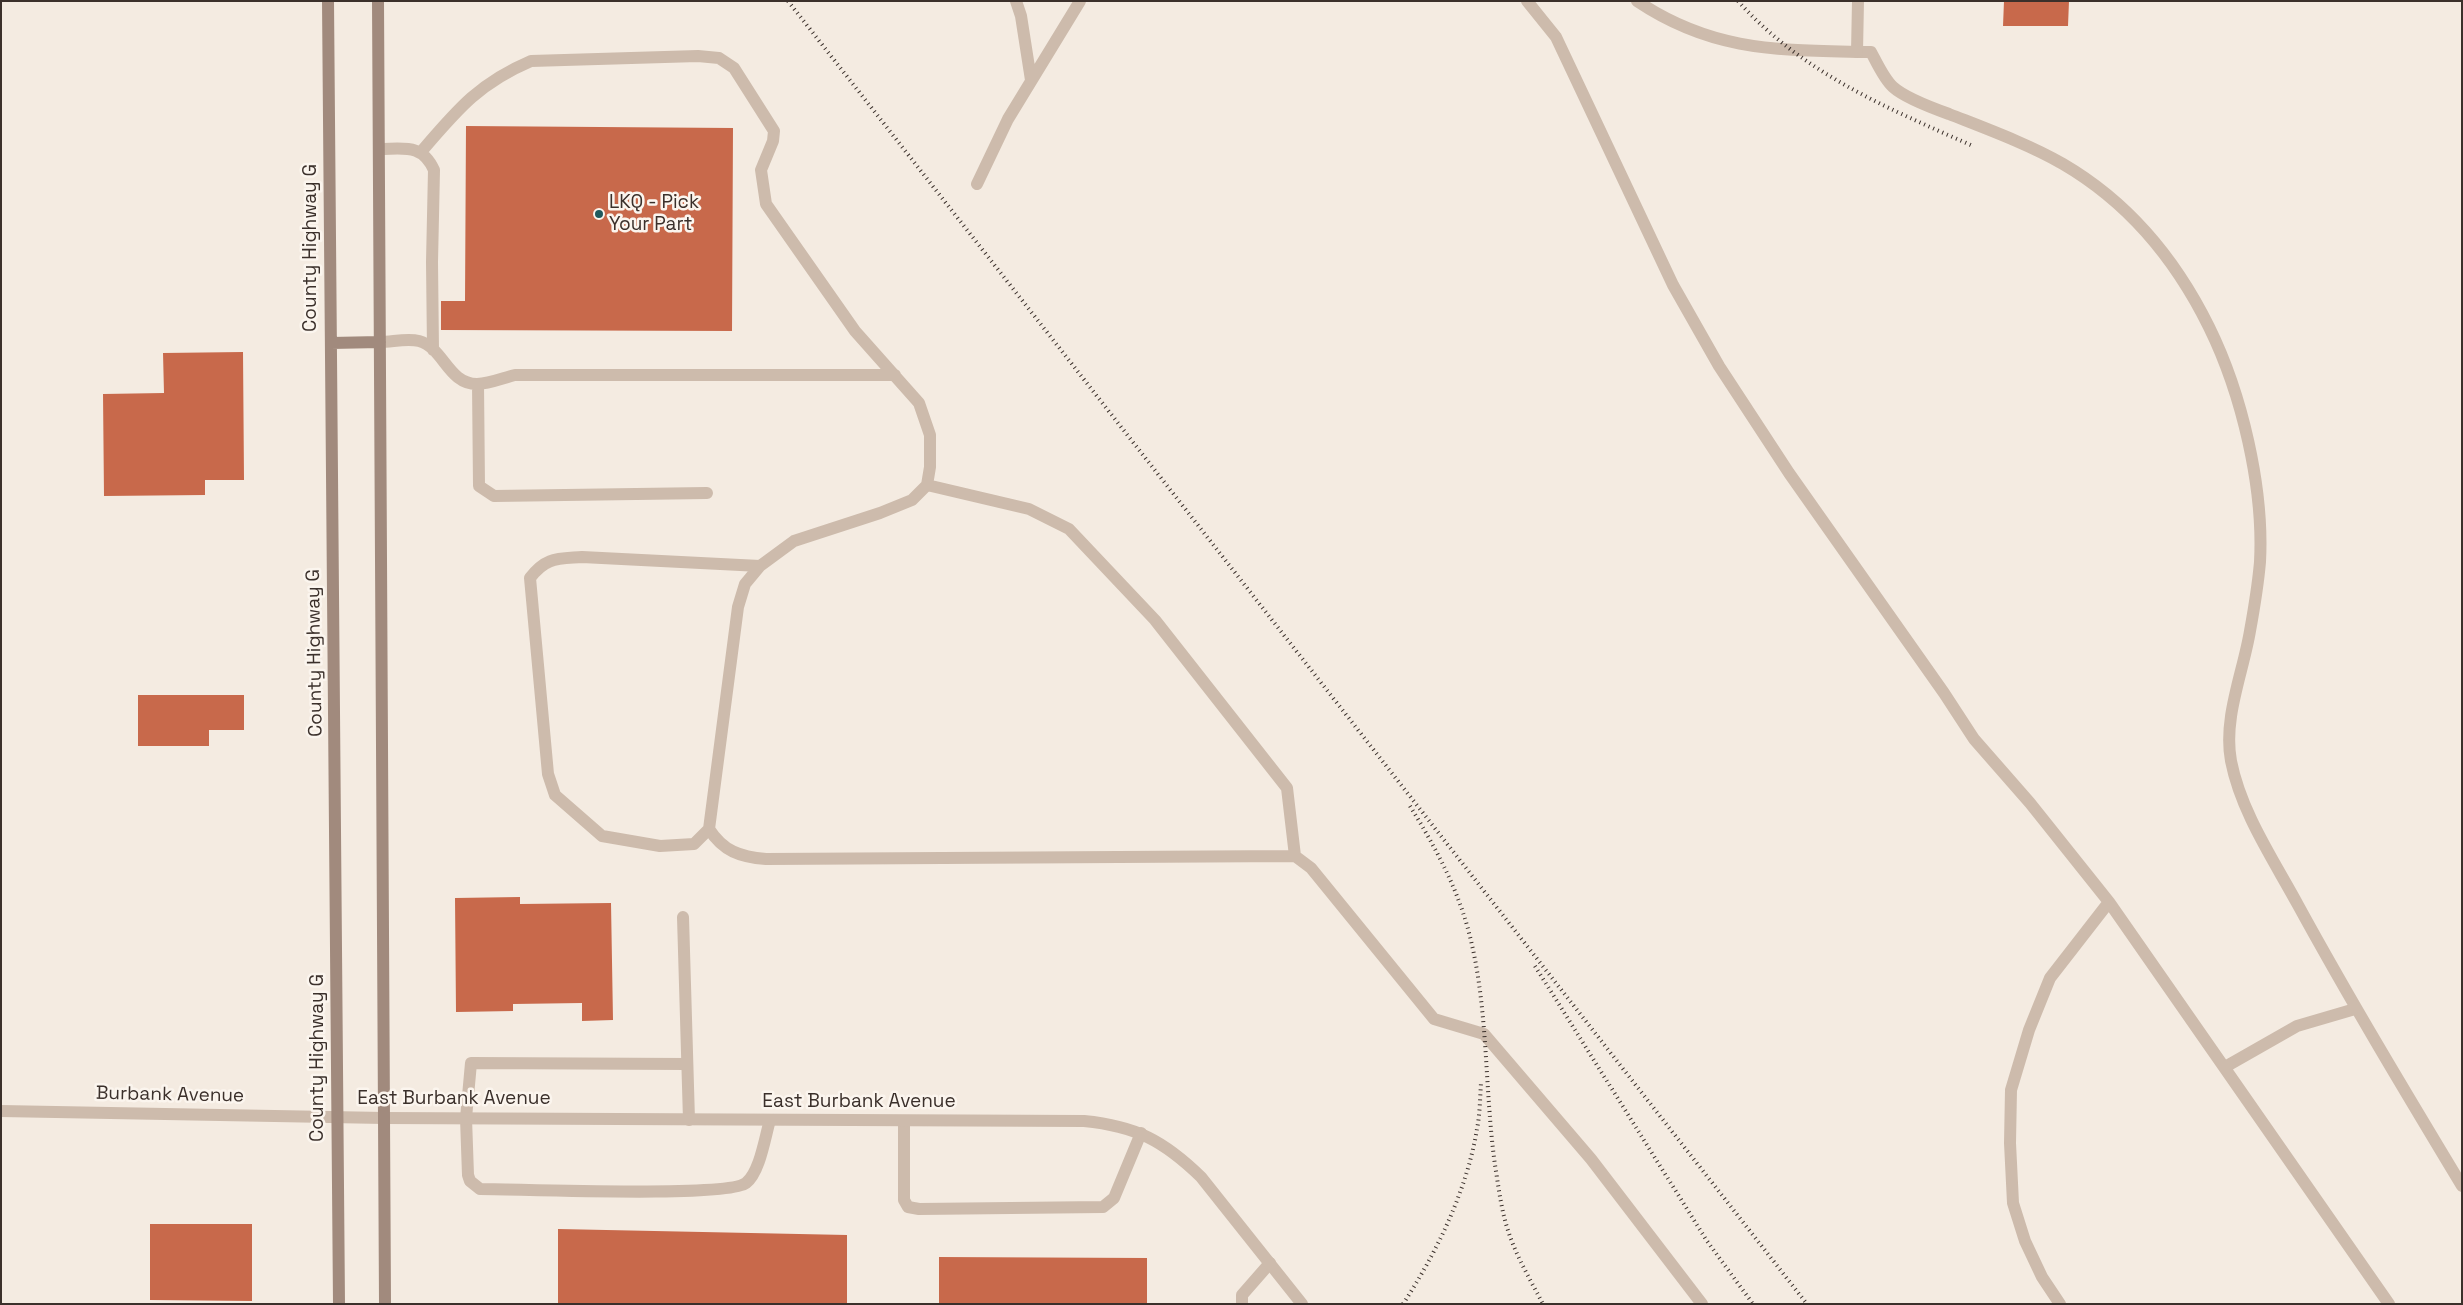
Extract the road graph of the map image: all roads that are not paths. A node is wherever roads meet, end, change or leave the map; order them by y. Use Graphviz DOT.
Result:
graph roads {
  1 [pos="328,1"];
  2 [pos="378,1"];
  3 [pos="1016,1"];
  4 [pos="1080,1"];
  5 [pos="1527,1"];
  6 [pos="1637,1"];
  7 [pos="1858,1"];
  8 [pos="1857,52"];
  9 [pos="1031,80"];
  10 [pos="378,148"];
  11 [pos="421,152"];
  12 [pos="977,184"];
  13 [pos="380,342"];
  14 [pos="331,343"];
  15 [pos="433,350"];
  16 [pos="895,375"];
  17 [pos="478,384"];
  18 [pos="927,485"];
  19 [pos="707,493"];
  20 [pos="760,566"];
  21 [pos="709,829"];
  22 [pos="1295,856"];
  23 [pos="2108,902"];
  24 [pos="683,917"];
  25 [pos="2355,1009"];
  26 [pos="688,1064"];
  27 [pos="2225,1067"];
  28 [pos="1,1111"];
  29 [pos="338,1117"];
  30 [pos="384,1118"];
  31 [pos="466,1118"];
  32 [pos="689,1120"];
  33 [pos="770,1120"];
  34 [pos="904,1121"];
  35 [pos="1141,1132"];
  36 [pos="2462,1186"];
  37 [pos="1270,1263"];
  38 [pos="339,1304"];
  39 [pos="385,1304"];
  40 [pos="1242,1304"];
  41 [pos="1302,1304"];
  42 [pos="1702,1304"];
  43 [pos="2060,1304"];
  44 [pos="2389,1304"];
  1 -- 14 [label="main road, County Highway G"];
  2 -- 10 [label="main road"];
  3 -- 9 [label="street"];
  4 -- 9 [label="street"];
  5 -- 23 [label="street"];
  6 -- 8 [label="street"];
  7 -- 8 [label="street"];
  8 -- 25 [label="street"];
  9 -- 12 [label="street"];
  10 -- 11 [label="street"];
  10 -- 13 [label="main road"];
  11 -- 15 [label="street"];
  11 -- 16 [label="street"];
  13 -- 14 [label="main road"];
  13 -- 15 [label="street"];
  13 -- 30 [label="main road"];
  14 -- 29 [label="main road, County Highway G"];
  15 -- 17 [label="street"];
  16 -- 17 [label="street"];
  16 -- 18 [label="street"];
  17 -- 19 [label="street"];
  18 -- 20 [label="street"];
  18 -- 22 [label="street"];
  20 -- 21 [label="street"];
  20 -- 21 [label="street"];
  21 -- 22 [label="street"];
  22 -- 42 [label="street"];
  23 -- 27 [label="street"];
  23 -- 43 [label="street"];
  24 -- 26 [label="street"];
  25 -- 27 [label="street"];
  25 -- 36 [label="street"];
  26 -- 31 [label="street"];
  26 -- 32 [label="street"];
  27 -- 44 [label="street"];
  28 -- 29 [label="street, Burbank Avenue"];
  29 -- 30 [label="street, East Burbank Avenue"];
  29 -- 38 [label="main road, County Highway G"];
  30 -- 31 [label="street, East Burbank Avenue"];
  30 -- 39 [label="main road"];
  31 -- 32 [label="street, East Burbank Avenue"];
  31 -- 33 [label="street"];
  32 -- 33 [label="street, East Burbank Avenue"];
  33 -- 34 [label="street, East Burbank Avenue"];
  34 -- 35 [label="street, East Burbank Avenue"];
  34 -- 35 [label="street"];
  35 -- 37 [label="street, East Burbank Avenue"];
  37 -- 40 [label="street"];
  37 -- 41 [label="street, East Burbank Avenue"];
}
